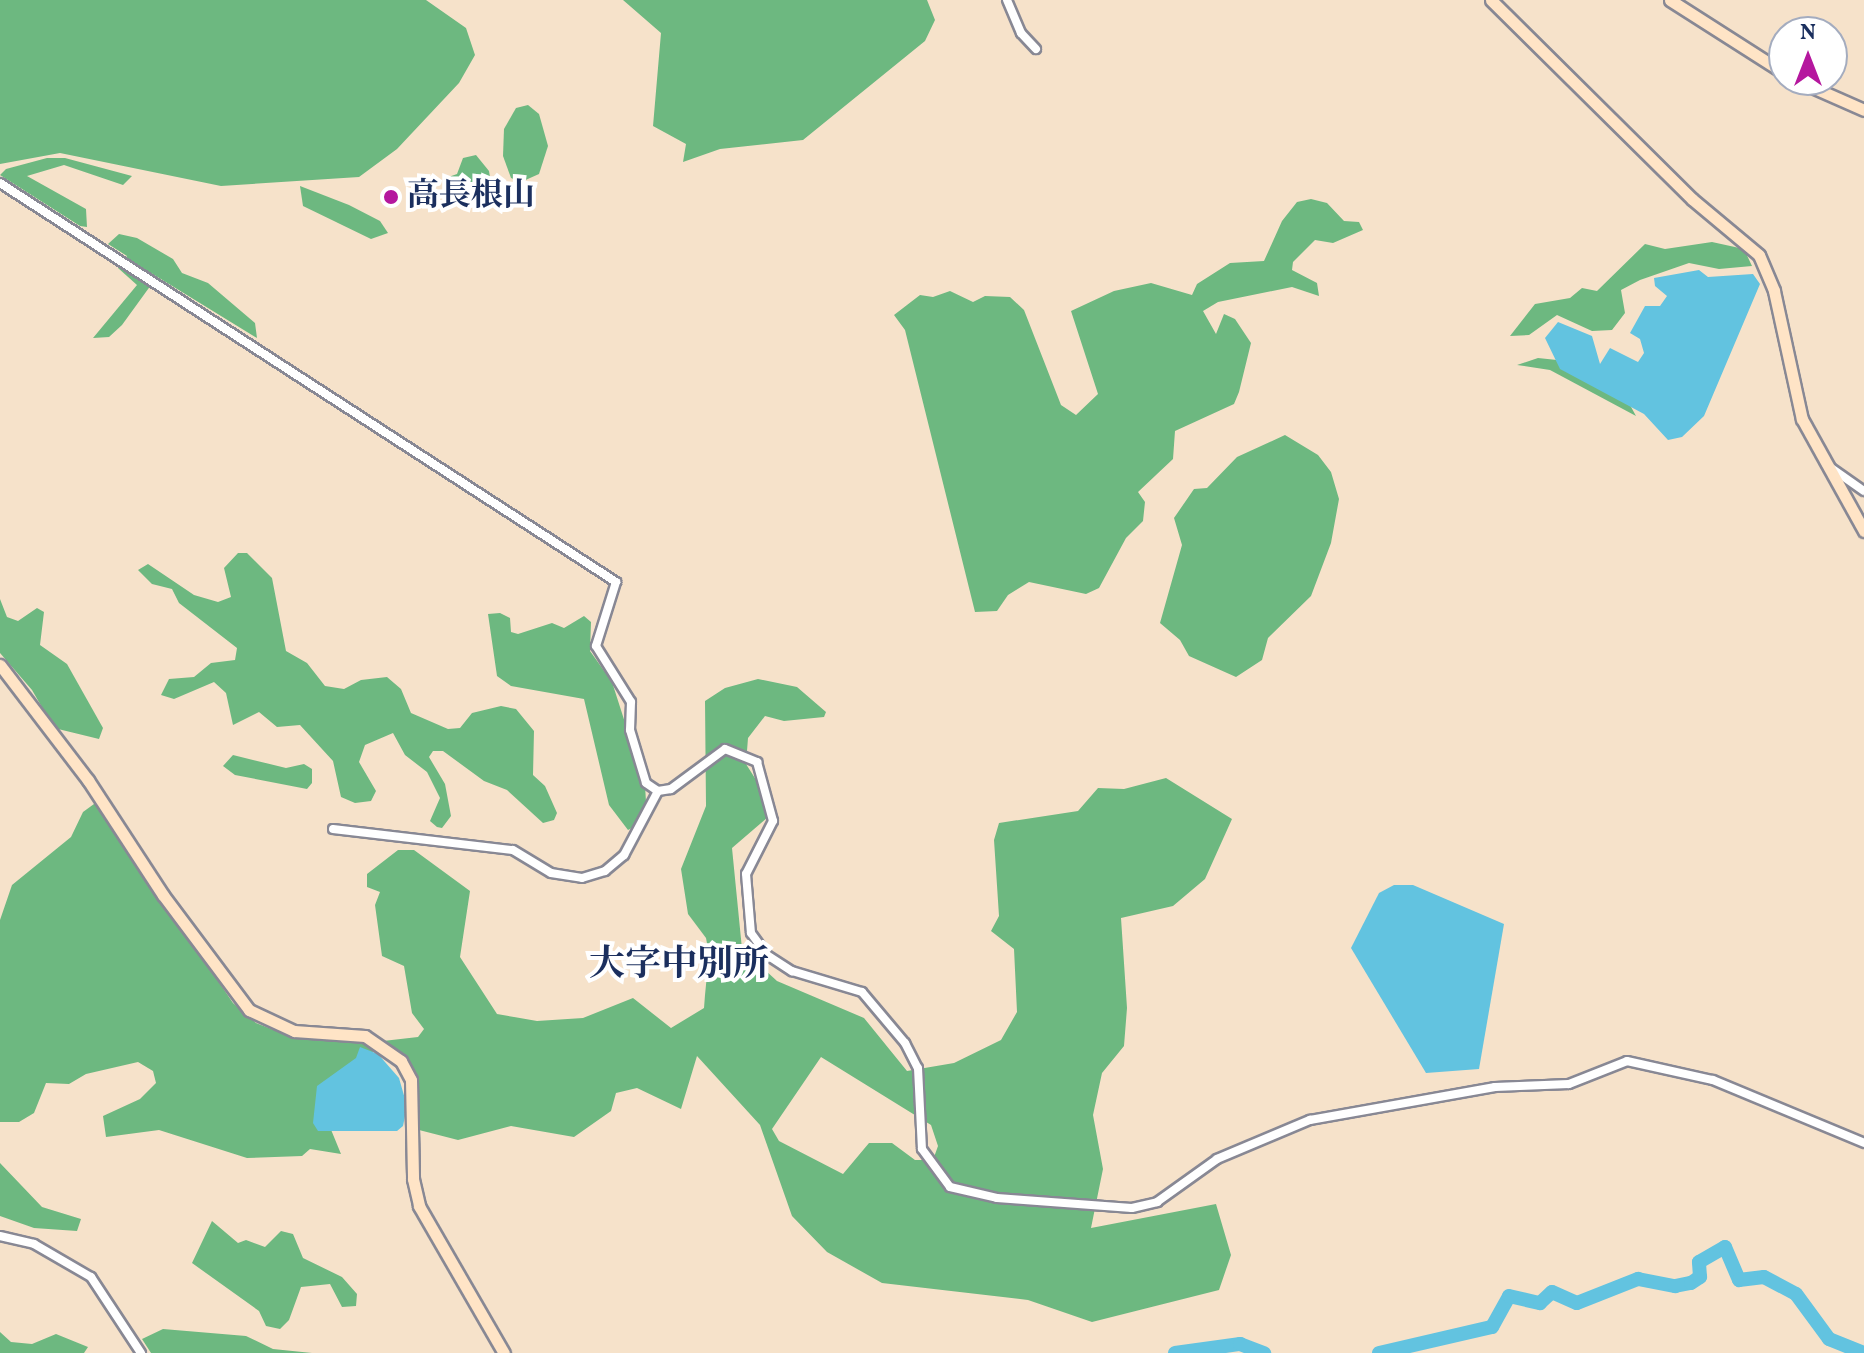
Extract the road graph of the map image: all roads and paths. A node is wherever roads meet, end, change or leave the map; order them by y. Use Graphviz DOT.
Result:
graph roads {
  1 [pos="1007,0"];
  2 [pos="1491,0"];
  3 [pos="1670,0"];
  4 [pos="1036,49"];
  5 [pos="1768,63"];
  6 [pos="1832,96"];
  7 [pos="1864,110"];
  8 [pos="0,183"];
  9 [pos="1823,463"];
  10 [pos="1864,491"];
  11 [pos="1864,531"];
  12 [pos="0,665"];
  13 [pos="658,791"];
  14 [pos="333,829"];
  15 [pos="1864,1143"];
  16 [pos="0,1236"];
  17 [pos="141,1353"];
  18 [pos="504,1353"];
  1 -- 4 [label="street"];
  2 -- 9 [label="street"];
  3 -- 5 [label="street"];
  6 -- 7 [label="street"];
  8 -- 13 [label="street"];
  9 -- 10 [label="street"];
  9 -- 11 [label="street"];
  12 -- 18 [label="street"];
  13 -- 14 [label="street"];
  13 -- 15 [label="street"];
  16 -- 17 [label="street"];
}
